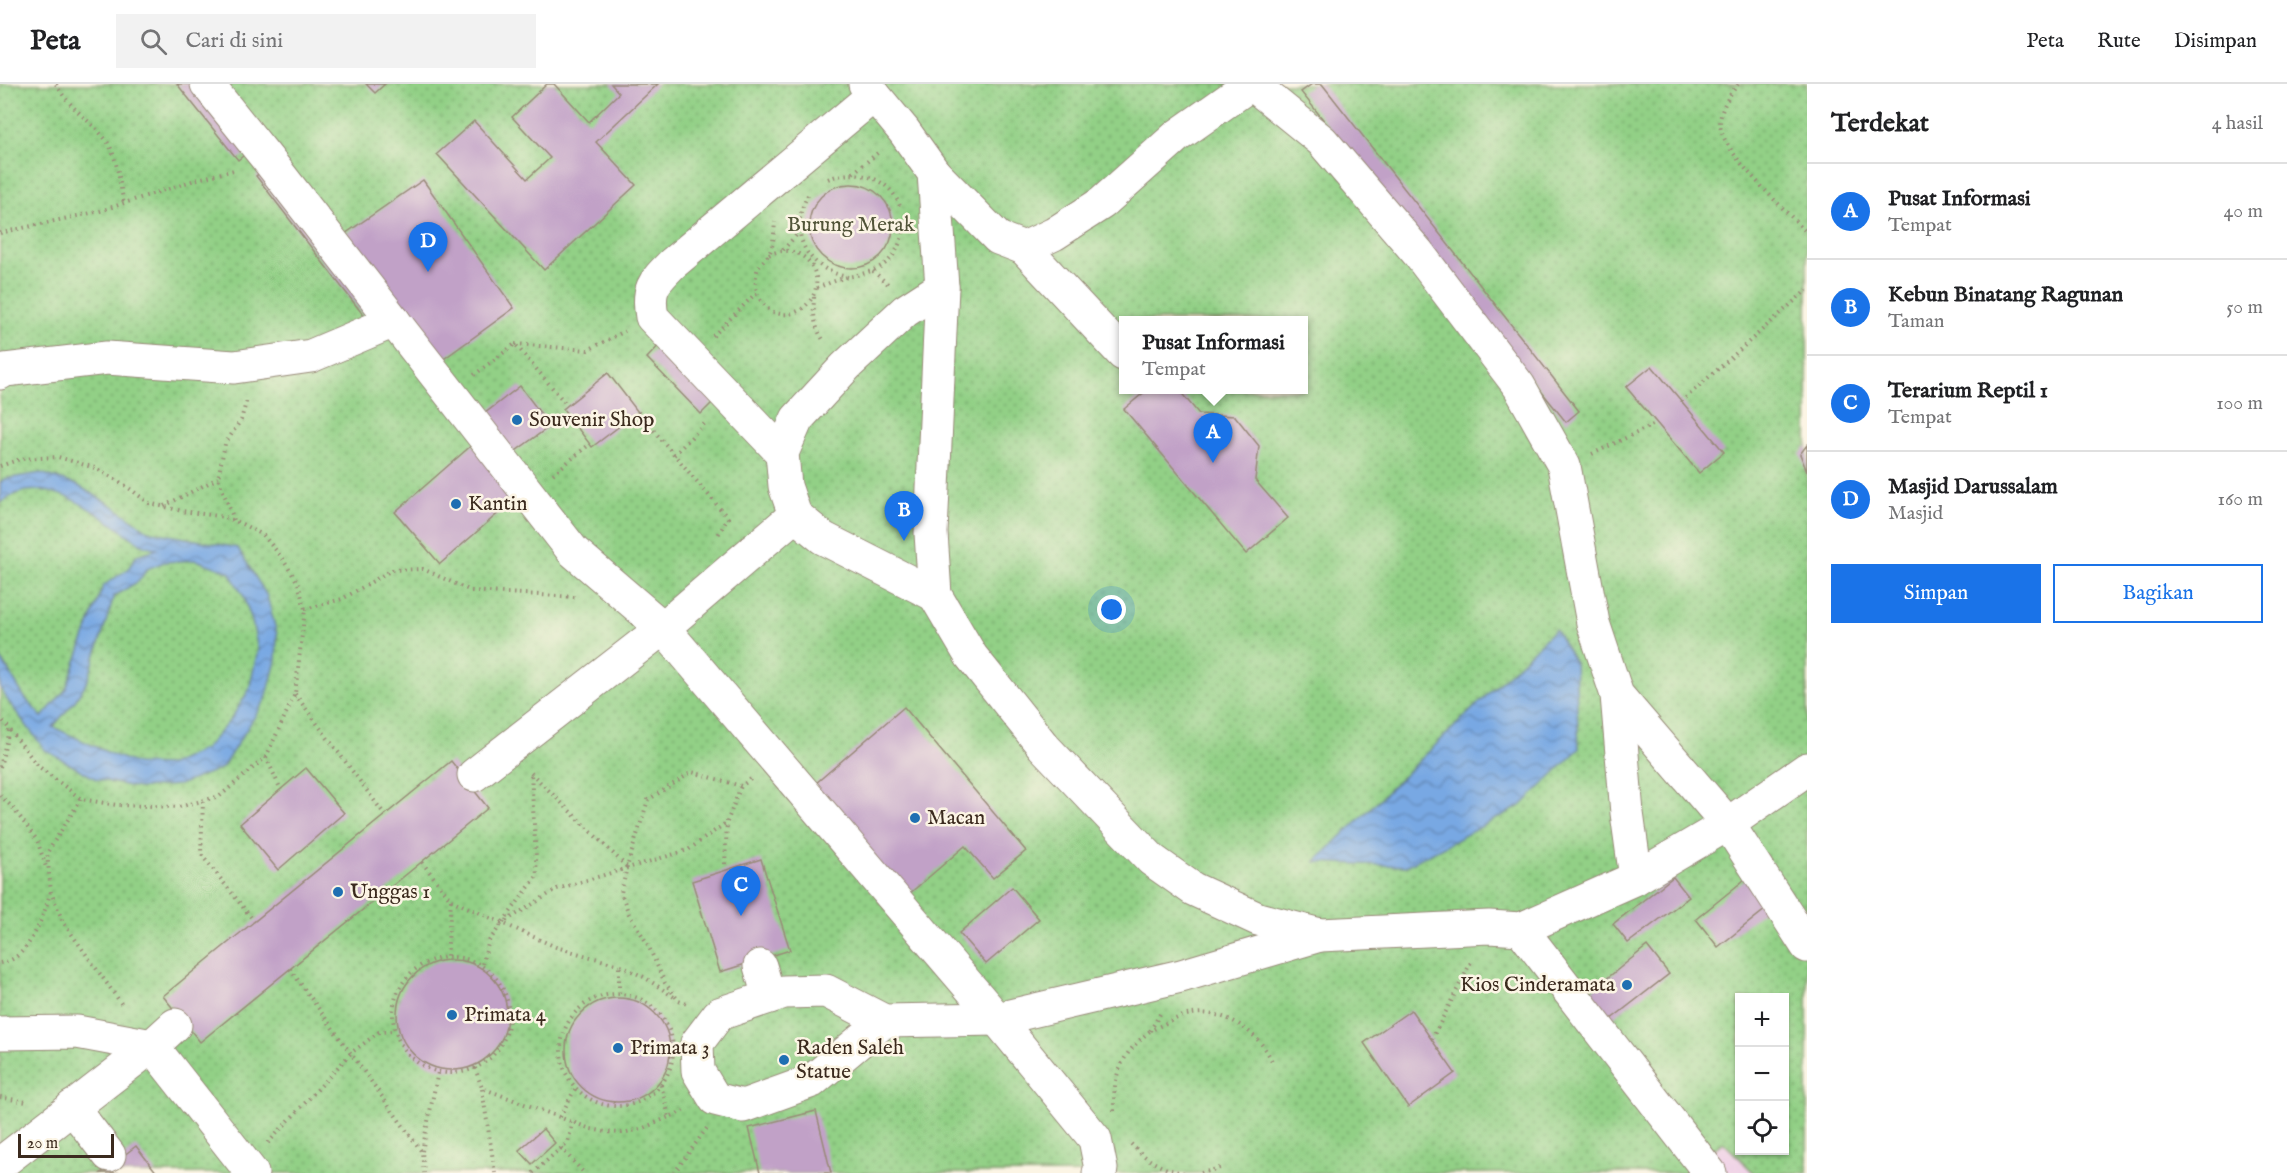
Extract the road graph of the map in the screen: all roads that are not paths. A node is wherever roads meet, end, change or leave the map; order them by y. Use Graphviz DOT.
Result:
graph roads {
  1 [pos="207,84"];
  2 [pos="1252,84"];
  3 [pos="869,89"];
  4 [pos="934,173"];
  5 [pos="1024,248"];
  6 [pos="942,287"];
  7 [pos="394,321"];
  8 [pos="1119,350"];
  9 [pos="0,374"];
  10 [pos="782,453"];
  11 [pos="795,516"];
  12 [pos="935,595"];
  13 [pos="663,628"];
  14 [pos="1617,695"];
  15 [pos="1807,768"];
  16 [pos="474,775"];
  17 [pos="1728,824"];
  18 [pos="1636,878"];
  19 [pos="1521,929"];
  20 [pos="1320,935"];
  21 [pos="1807,946"];
  22 [pos="760,966"];
  23 [pos="769,997"];
  24 [pos="997,1019"];
  25 [pos="884,1021"];
  26 [pos="0,1033"];
  27 [pos="163,1035"];
  28 [pos="72,1107"];
  29 [pos="109,1155"];
  30 [pos="0,1164"];
  31 [pos="249,1170"];
  32 [pos="1100,1173"];
  33 [pos="1710,1173"];
  1 -- 7 [label="lane"];
  2 -- 5 [label="lane"];
  2 -- 14 [label="lane"];
  3 -- 4 [label="lane"];
  3 -- 10 [label="lane"];
  4 -- 5 [label="lane"];
  4 -- 6 [label="lane"];
  5 -- 8 [label="lane"];
  6 -- 10 [label="lane"];
  6 -- 12 [label="lane"];
  7 -- 9 [label="lane"];
  7 -- 13 [label="lane"];
  10 -- 11 [label="lane"];
  11 -- 12 [label="lane"];
  11 -- 13 [label="lane"];
  12 -- 20 [label="lane"];
  13 -- 16 [label="lane"];
  13 -- 24 [label="lane"];
  14 -- 17 [label="lane"];
  14 -- 18 [label="lane"];
  15 -- 17 [label="lane"];
  17 -- 18 [label="lane"];
  17 -- 21 [label="lane"];
  18 -- 19 [label="lane"];
  19 -- 20 [label="lane"];
  19 -- 33 [label="lane"];
  20 -- 24 [label="lane"];
  22 -- 23 [label="lane"];
  23 -- 25 [label="lane"];
  23 -- 25 [label="lane"];
  24 -- 25 [label="lane"];
  24 -- 32 [label="lane"];
  26 -- 27 [label="lane"];
  27 -- 28 [label="lane"];
  27 -- 31 [label="lane"];
  28 -- 29 [label="lane"];
  28 -- 30 [label="lane"];
}
